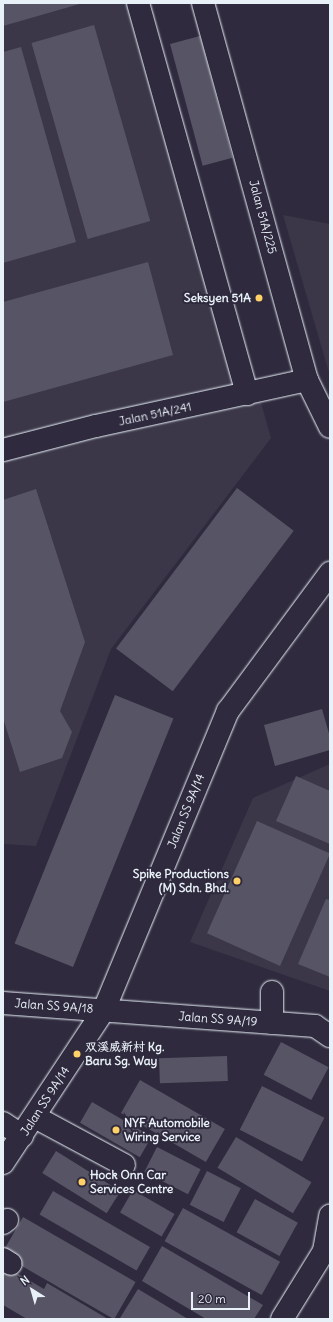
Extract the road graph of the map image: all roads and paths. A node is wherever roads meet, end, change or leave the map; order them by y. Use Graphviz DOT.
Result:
graph roads {
  1 [pos="138,3"];
  2 [pos="203,3"];
  3 [pos="307,380"];
  4 [pos="247,394"];
  5 [pos="330,427"];
  6 [pos="3,450"];
  7 [pos="330,573"];
  8 [pos="272,992"];
  9 [pos="3,1003"];
  10 [pos="104,1010"];
  11 [pos="272,1023"];
  12 [pos="322,1031"];
  13 [pos="35,1117"];
  14 [pos="3,1123"];
  15 [pos="22,1136"];
  16 [pos="3,1164"];
  17 [pos="124,1164"];
  18 [pos="330,1216"];
  19 [pos="282,1319"];
  1 -- 4 [label="street"];
  2 -- 3 [label="street, Jalan 51A/225"];
  3 -- 4 [label="street, Jalan 51A/241"];
  3 -- 5 [label="street, Jalan 51A/225"];
  4 -- 6 [label="street, Jalan 51A/241"];
  7 -- 10 [label="street, Jalan SS 9A/14"];
  8 -- 11 [label="street"];
  9 -- 10 [label="street, Jalan SS 9A/18"];
  10 -- 11 [label="street, Jalan SS 9A/19"];
  10 -- 13 [label="street, Jalan SS 9A/14"];
  11 -- 12 [label="street, Jalan SS 9A/19"];
  13 -- 15 [label="street, Jalan SS 9A/14"];
  13 -- 17 [label="street"];
  14 -- 15 [label="street"];
  15 -- 16 [label="street, Jalan SS 9A/14"];
  18 -- 19 [label="street"];
}
